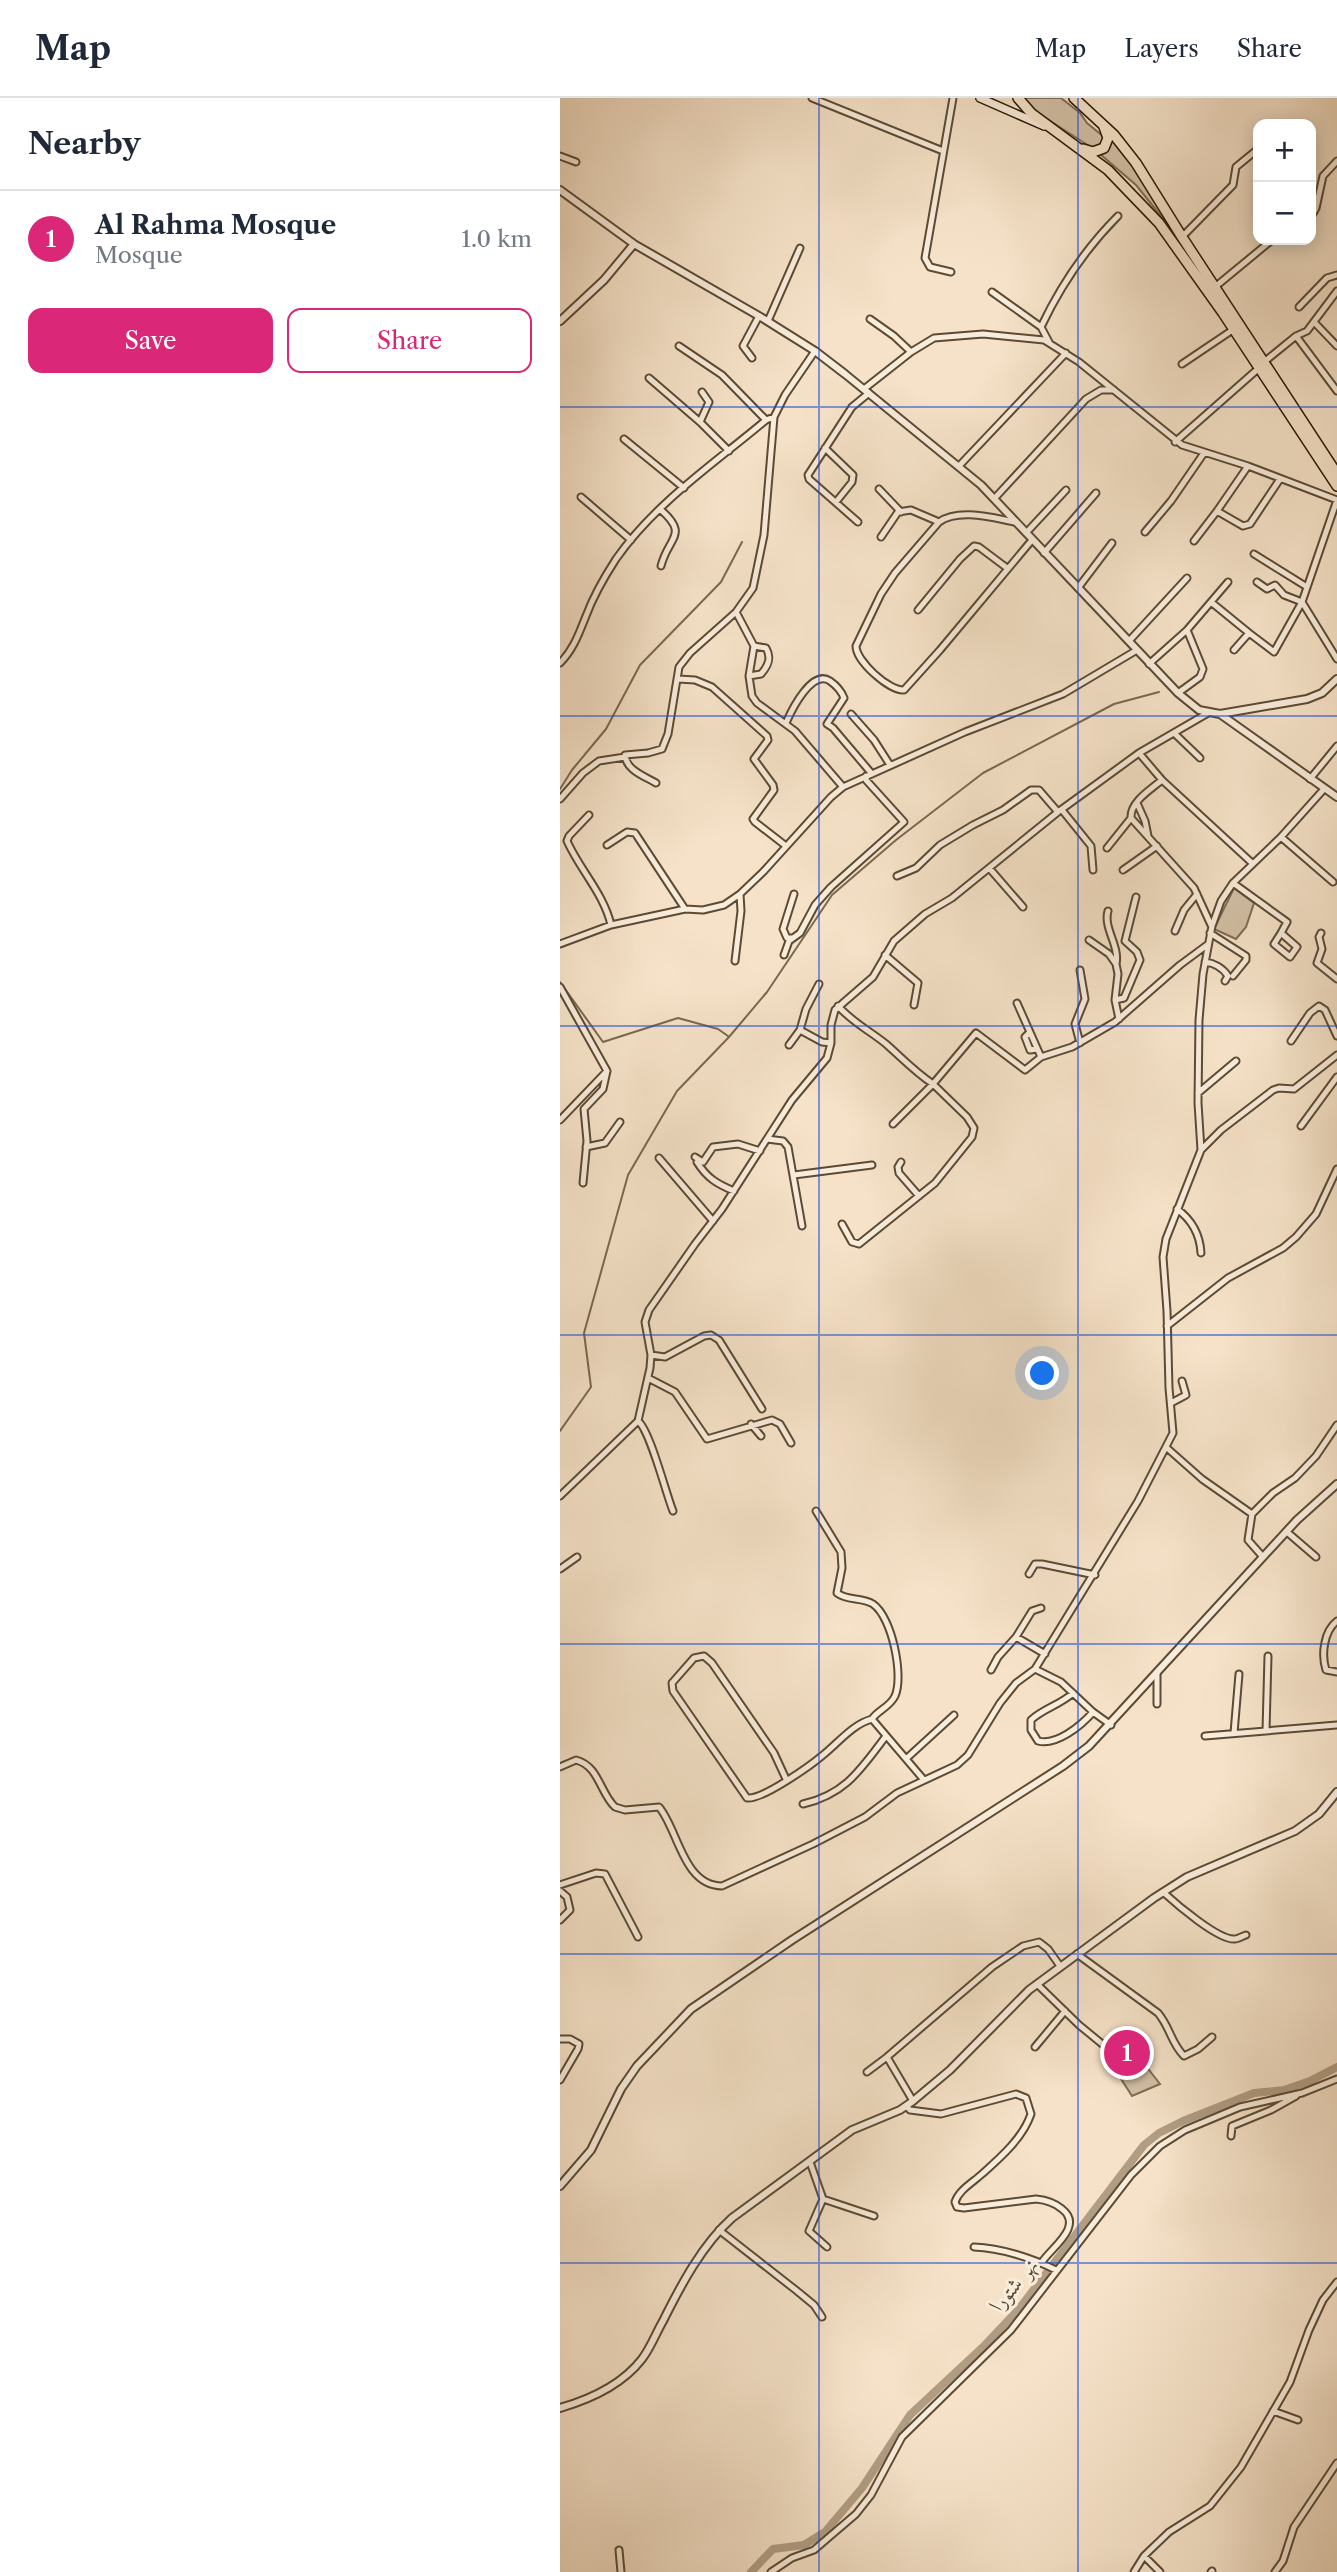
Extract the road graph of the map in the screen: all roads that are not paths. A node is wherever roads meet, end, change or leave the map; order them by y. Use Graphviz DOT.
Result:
graph roads {
  1 [pos="811,98"];
  2 [pos="953,98"];
  3 [pos="981,98"];
  4 [pos="1018,98"];
  5 [pos="1081,100"];
  6 [pos="1102,124"];
  7 [pos="1063,138"];
  8 [pos="1081,149"];
  9 [pos="943,151"];
  10 [pos="1253,153"];
  11 [pos="560,156"];
  12 [pos="1337,161"];
  13 [pos="576,162"];
  14 [pos="560,190"];
  15 [pos="1316,208"];
  16 [pos="1118,216"];
  17 [pos="1182,237"];
  18 [pos="634,244"];
  19 [pos="1266,245"];
  20 [pos="800,248"];
  21 [pos="951,272"];
  22 [pos="1337,275"];
  23 [pos="1214,287"];
  24 [pos="1337,291"];
  25 [pos="992,292"];
  26 [pos="1299,307"];
  27 [pos="759,316"];
  28 [pos="870,319"];
  29 [pos="560,321"];
  30 [pos="768,321"];
  31 [pos="1314,322"];
  32 [pos="1041,327"];
  33 [pos="1237,327"];
  34 [pos="1296,336"];
  35 [pos="1049,342"];
  36 [pos="679,346"];
  37 [pos="1337,346"];
  38 [pos="815,351"];
  39 [pos="911,352"];
  40 [pos="1066,353"];
  41 [pos="752,358"];
  42 [pos="1182,364"];
  43 [pos="1262,365"];
  44 [pos="649,378"];
  45 [pos="1114,390"];
  46 [pos="867,391"];
  47 [pos="1337,391"];
  48 [pos="702,392"];
  49 [pos="774,417"];
  50 [pos="766,420"];
  51 [pos="699,422"];
  52 [pos="624,439"];
  53 [pos="1175,442"];
  54 [pos="825,448"];
  55 [pos="729,451"];
  56 [pos="1204,453"];
  57 [pos="959,466"];
  58 [pos="1248,466"];
  59 [pos="1337,474"];
  60 [pos="1280,479"];
  61 [pos="1337,486"];
  62 [pos="684,488"];
  63 [pos="879,489"];
  64 [pos="1066,490"];
  65 [pos="1096,493"];
  66 [pos="581,497"];
  67 [pos="994,499"];
  68 [pos="1337,500"];
  69 [pos="836,502"];
  70 [pos="660,509"];
  71 [pos="1217,511"];
  72 [pos="901,512"];
  73 [pos="858,522"];
  74 [pos="939,522"];
  75 [pos="1015,522"];
  76 [pos="1026,533"];
  77 [pos="1145,533"];
  78 [pos="881,537"];
  79 [pos="631,540"];
  80 [pos="1032,540"];
  81 [pos="1194,541"];
  82 [pos="1112,544"];
  83 [pos="1044,552"];
  84 [pos="1254,554"];
  85 [pos="661,566"];
  86 [pos="1007,568"];
  87 [pos="1187,579"];
  88 [pos="1228,582"];
  89 [pos="1257,582"];
  90 [pos="1307,587"];
  91 [pos="1077,588"];
  92 [pos="1211,601"];
  93 [pos="1302,601"];
  94 [pos="918,610"];
  95 [pos="736,612"];
  96 [pos="1187,630"];
  97 [pos="1249,633"];
  98 [pos="1129,641"];
  99 [pos="754,646"];
  100 [pos="1137,650"];
  101 [pos="1234,650"];
  102 [pos="1337,659"];
  103 [pos="560,663"];
  104 [pos="1149,664"];
  105 [pos="749,676"];
  106 [pos="678,679"];
  107 [pos="1337,679"];
  108 [pos="1178,693"];
  109 [pos="1237,711"];
  110 [pos="1208,713"];
  111 [pos="851,714"];
  112 [pos="1220,714"];
  113 [pos="786,723"];
  114 [pos="1237,726"];
  115 [pos="1175,734"];
  116 [pos="1337,746"];
  117 [pos="1139,753"];
  118 [pos="625,757"];
  119 [pos="1200,758"];
  120 [pos="890,765"];
  121 [pos="869,775"];
  122 [pos="1310,779"];
  123 [pos="1161,780"];
  124 [pos="656,783"];
  125 [pos="844,787"];
  126 [pos="1324,789"];
  127 [pos="1337,797"];
  128 [pos="560,799"];
  129 [pos="1137,803"];
  130 [pos="1060,811"];
  131 [pos="589,814"];
  132 [pos="1131,818"];
  133 [pos="1148,836"];
  134 [pos="1281,837"];
  135 [pos="607,845"];
  136 [pos="786,846"];
  137 [pos="1157,846"];
  138 [pos="1107,848"];
  139 [pos="1252,863"];
  140 [pos="990,869"];
  141 [pos="1093,870"];
  142 [pos="1124,870"];
  143 [pos="897,876"];
  144 [pos="1333,882"];
  145 [pos="1233,883"];
  146 [pos="740,894"];
  147 [pos="794,894"];
  148 [pos="1197,894"];
  149 [pos="1136,897"];
  150 [pos="1023,907"];
  151 [pos="685,909"];
  152 [pos="1108,911"];
  153 [pos="611,925"];
  154 [pos="1212,926"];
  155 [pos="1175,931"];
  156 [pos="1210,933"];
  157 [pos="1281,933"];
  158 [pos="1321,933"];
  159 [pos="792,938"];
  160 [pos="1089,940"];
  161 [pos="560,944"];
  162 [pos="1207,945"];
  163 [pos="784,955"];
  164 [pos="885,956"];
  165 [pos="735,961"];
  166 [pos="1205,962"];
  167 [pos="1116,964"];
  168 [pos="1337,967"];
  169 [pos="1080,970"];
  170 [pos="1331,974"];
  171 [pos="1233,975"];
  172 [pos="1337,979"];
  173 [pos="1225,981"];
  174 [pos="819,984"];
  175 [pos="560,987"];
  176 [pos="1115,1000"];
  177 [pos="1017,1003"];
  178 [pos="914,1005"];
  179 [pos="838,1006"];
  180 [pos="1119,1019"];
  181 [pos="800,1030"];
  182 [pos="1337,1036"];
  183 [pos="1291,1041"];
  184 [pos="831,1042"];
  185 [pos="1080,1043"];
  186 [pos="789,1045"];
  187 [pos="1337,1055"];
  188 [pos="1041,1057"];
  189 [pos="1236,1061"];
  190 [pos="607,1071"];
  191 [pos="1337,1077"];
  192 [pos="933,1084"];
  193 [pos="1198,1093"];
  194 [pos="560,1120"];
  195 [pos="620,1122"];
  196 [pos="893,1124"];
  197 [pos="1301,1126"];
  198 [pos="767,1139"];
  199 [pos="586,1147"];
  200 [pos="1201,1150"];
  201 [pos="760,1151"];
  202 [pos="659,1158"];
  203 [pos="901,1162"];
  204 [pos="872,1165"];
  205 [pos="1337,1169"];
  206 [pos="794,1175"];
  207 [pos="583,1183"];
  208 [pos="734,1191"];
  209 [pos="919,1196"];
  210 [pos="1177,1209"];
  211 [pos="713,1221"];
  212 [pos="842,1224"];
  213 [pos="802,1226"];
  214 [pos="1201,1253"];
  215 [pos="1167,1326"];
  216 [pos="651,1354"];
  217 [pos="648,1378"];
  218 [pos="1182,1381"];
  219 [pos="1171,1403"];
  220 [pos="762,1409"];
  221 [pos="638,1421"];
  222 [pos="751,1424"];
  223 [pos="1337,1425"];
  224 [pos="761,1436"];
  225 [pos="791,1443"];
  226 [pos="1167,1448"];
  227 [pos="1337,1484"];
  228 [pos="560,1496"];
  229 [pos="673,1511"];
  230 [pos="816,1511"];
  231 [pos="1252,1514"];
  232 [pos="1286,1532"];
  233 [pos="577,1557"];
  234 [pos="1316,1557"];
  235 [pos="1263,1558"];
  236 [pos="560,1569"];
  237 [pos="1029,1574"];
  238 [pos="1095,1575"];
  239 [pos="1041,1608"];
  240 [pos="1337,1620"];
  241 [pos="1016,1637"];
  242 [pos="1045,1654"];
  243 [pos="1268,1656"];
  244 [pos="1035,1669"];
  245 [pos="991,1670"];
  246 [pos="1157,1672"];
  247 [pos="1337,1672"];
  248 [pos="1239,1674"];
  249 [pos="1073,1693"];
  250 [pos="1157,1704"];
  251 [pos="1093,1712"];
  252 [pos="954,1715"];
  253 [pos="872,1719"];
  254 [pos="1111,1725"];
  255 [pos="1337,1725"];
  256 [pos="1265,1731"];
  257 [pos="1234,1733"];
  258 [pos="886,1736"];
  259 [pos="1205,1736"];
  260 [pos="907,1758"];
  261 [pos="560,1767"];
  262 [pos="786,1779"];
  263 [pos="924,1780"];
  264 [pos="1337,1791"];
  265 [pos="1335,1799"];
  266 [pos="803,1804"];
  267 [pos="560,1885"];
  268 [pos="560,1891"];
  269 [pos="1163,1892"];
  270 [pos="560,1920"];
  271 [pos="1246,1935"];
  272 [pos="638,1937"];
  273 [pos="1077,1954"];
  274 [pos="1060,1966"];
  275 [pos="1037,1984"];
  276 [pos="1065,2011"];
  277 [pos="1212,2037"];
  278 [pos="560,2039"];
  279 [pos="1035,2047"];
  280 [pos="1112,2052"];
  281 [pos="887,2057"];
  282 [pos="867,2072"];
  283 [pos="1337,2079"];
  284 [pos="560,2080"];
  285 [pos="1302,2093"];
  286 [pos="913,2101"];
  287 [pos="906,2106"];
  288 [pos="1231,2136"];
  289 [pos="810,2162"];
  290 [pos="560,2186"];
  291 [pos="823,2199"];
  292 [pos="874,2216"];
  293 [pos="719,2230"];
  294 [pos="827,2247"];
  295 [pos="974,2247"];
  296 [pos="1049,2266"];
  297 [pos="1337,2282"];
  298 [pos="822,2317"];
  299 [pos="560,2407"];
  300 [pos="1273,2411"];
  301 [pos="1297,2420"];
  302 [pos="1337,2463"];
  303 [pos="619,2550"];
  304 [pos="1144,2556"];
  305 [pos="621,2572"];
  306 [pos="771,2572"];
  307 [pos="1134,2572"];
  308 [pos="1160,2572"];
  309 [pos="1275,2572"];
  1 -- 9 [label="street"];
  2 -- 9 [label="street"];
  3 -- 7 [label="main road"];
  4 -- 7 [label="highway"];
  5 -- 6 [label="highway"];
  6 -- 8 [label="highway"];
  6 -- 17 [label="highway"];
  7 -- 8 [label="highway"];
  8 -- 33 [label="highway"];
  9 -- 21 [label="street"];
  10 -- 17 [label="street"];
  11 -- 13 [label="street"];
  12 -- 15 [label="street"];
  14 -- 18 [label="street"];
  16 -- 32 [label="street"];
  17 -- 23 [label="highway"];
  18 -- 27 [label="street"];
  18 -- 29 [label="street"];
  19 -- 23 [label="street"];
  20 -- 30 [label="street"];
  22 -- 26 [label="street"];
  23 -- 33 [label="highway"];
  24 -- 31 [label="street"];
  25 -- 32 [label="street"];
  27 -- 30 [label="street"];
  27 -- 41 [label="street"];
  28 -- 39 [label="street"];
  30 -- 38 [label="street"];
  31 -- 34 [label="street"];
  31 -- 37 [label="street"];
  32 -- 35 [label="street"];
  33 -- 42 [label="street"];
  33 -- 43 [label="highway"];
  34 -- 43 [label="street"];
  34 -- 47 [label="street"];
  35 -- 39 [label="street"];
  35 -- 40 [label="street"];
  36 -- 50 [label="street"];
  38 -- 46 [label="street"];
  38 -- 49 [label="street"];
  39 -- 46 [label="street"];
  40 -- 45 [label="street"];
  40 -- 57 [label="street"];
  43 -- 53 [label="street"];
  43 -- 59 [label="highway"];
  43 -- 61 [label="highway"];
  44 -- 51 [label="street"];
  45 -- 53 [label="street"];
  45 -- 67 [label="street"];
  46 -- 54 [label="street"];
  46 -- 57 [label="street"];
  48 -- 51 [label="street"];
  49 -- 50 [label="street"];
  49 -- 95 [label="street"];
  50 -- 55 [label="street"];
  51 -- 55 [label="street"];
  52 -- 62 [label="street"];
  53 -- 56 [label="street"];
  54 -- 69 [label="street"];
  54 -- 69 [label="street"];
  55 -- 62 [label="street"];
  56 -- 58 [label="street"];
  56 -- 77 [label="street"];
  57 -- 67 [label="street"];
  58 -- 60 [label="street"];
  58 -- 71 [label="street"];
  60 -- 68 [label="street"];
  60 -- 71 [label="street"];
  62 -- 70 [label="street"];
  63 -- 72 [label="street"];
  64 -- 76 [label="street"];
  65 -- 83 [label="street"];
  66 -- 79 [label="street"];
  67 -- 75 [label="street"];
  68 -- 90 [label="street"];
  69 -- 73 [label="street"];
  70 -- 79 [label="street"];
  70 -- 85 [label="street"];
  71 -- 81 [label="street"];
  72 -- 74 [label="street"];
  72 -- 78 [label="street"];
  74 -- 75 [label="street"];
  74 -- 86 [label="street"];
  75 -- 76 [label="street"];
  76 -- 80 [label="street"];
  79 -- 103 [label="street"];
  80 -- 83 [label="street"];
  80 -- 86 [label="street"];
  82 -- 91 [label="street"];
  83 -- 91 [label="street"];
  84 -- 90 [label="street"];
  86 -- 94 [label="street"];
  87 -- 98 [label="street"];
  88 -- 92 [label="street"];
  89 -- 93 [label="street"];
  90 -- 93 [label="street"];
  91 -- 98 [label="street"];
  92 -- 96 [label="street"];
  92 -- 97 [label="street"];
  93 -- 97 [label="street"];
  93 -- 102 [label="street"];
  95 -- 99 [label="street"];
  95 -- 106 [label="street"];
  96 -- 104 [label="street"];
  96 -- 108 [label="street"];
  97 -- 101 [label="street"];
  98 -- 100 [label="street"];
  99 -- 105 [label="street"];
  99 -- 105 [label="street"];
  100 -- 104 [label="street"];
  100 -- 120 [label="street"];
  104 -- 108 [label="street"];
  105 -- 113 [label="street"];
  106 -- 118 [label="street"];
  106 -- 136 [label="street"];
  107 -- 109 [label="street"];
  108 -- 110 [label="street"];
  109 -- 112 [label="street"];
  109 -- 114 [label="street"];
  110 -- 112 [label="street"];
  110 -- 115 [label="street"];
  111 -- 120 [label="street"];
  112 -- 114 [label="street"];
  113 -- 121 [label="street"];
  113 -- 125 [label="street"];
  114 -- 122 [label="street"];
  115 -- 117 [label="street"];
  115 -- 119 [label="street"];
  116 -- 122 [label="street"];
  117 -- 123 [label="street"];
  117 -- 130 [label="street"];
  118 -- 124 [label="street"];
  118 -- 128 [label="street"];
  120 -- 121 [label="street"];
  121 -- 125 [label="street"];
  121 -- 159 [label="street"];
  122 -- 126 [label="street"];
  123 -- 129 [label="street"];
  123 -- 139 [label="street"];
  125 -- 136 [label="street"];
  126 -- 127 [label="street"];
  126 -- 134 [label="street"];
  129 -- 132 [label="street"];
  129 -- 133 [label="street"];
  130 -- 140 [label="street"];
  130 -- 141 [label="street"];
  130 -- 143 [label="street"];
  131 -- 153 [label="street"];
  132 -- 133 [label="street"];
  132 -- 138 [label="street"];
  133 -- 137 [label="street"];
  134 -- 139 [label="street"];
  134 -- 144 [label="street"];
  135 -- 151 [label="street"];
  136 -- 146 [label="street"];
  137 -- 142 [label="street"];
  137 -- 148 [label="street"];
  139 -- 145 [label="street"];
  140 -- 150 [label="street"];
  140 -- 164 [label="street"];
  145 -- 154 [label="street"];
  145 -- 157 [label="street"];
  146 -- 151 [label="street"];
  146 -- 165 [label="street"];
  147 -- 159 [label="street"];
  148 -- 154 [label="street"];
  148 -- 155 [label="street"];
  149 -- 176 [label="street"];
  151 -- 153 [label="street"];
  152 -- 167 [label="street"];
  153 -- 161 [label="street"];
  154 -- 156 [label="street"];
  156 -- 162 [label="street"];
  156 -- 171 [label="street"];
  157 -- 157 [label="street"];
  158 -- 170 [label="street"];
  159 -- 163 [label="street"];
  160 -- 167 [label="street"];
  162 -- 166 [label="street"];
  162 -- 180 [label="street"];
  164 -- 178 [label="street"];
  164 -- 179 [label="street"];
  166 -- 173 [label="street"];
  166 -- 193 [label="street"];
  167 -- 176 [label="street"];
  168 -- 170 [label="street"];
  169 -- 185 [label="street"];
  170 -- 172 [label="street"];
  174 -- 181 [label="street"];
  175 -- 190 [label="street"];
  176 -- 180 [label="street"];
  177 -- 188 [label="street"];
  179 -- 184 [label="street"];
  179 -- 192 [label="street"];
  180 -- 185 [label="street"];
  181 -- 184 [label="street"];
  181 -- 186 [label="street"];
  182 -- 183 [label="street"];
  184 -- 198 [label="street"];
  185 -- 188 [label="street"];
  187 -- 200 [label="street"];
  188 -- 192 [label="street"];
  189 -- 193 [label="street"];
  190 -- 194 [label="street"];
  190 -- 199 [label="street"];
  191 -- 197 [label="street"];
  192 -- 196 [label="street"];
  192 -- 209 [label="street"];
  193 -- 200 [label="street"];
  195 -- 199 [label="street"];
  198 -- 201 [label="street"];
  198 -- 206 [label="street"];
  199 -- 207 [label="street"];
  200 -- 210 [label="street"];
  201 -- 208 [label="street"];
  201 -- 208 [label="street"];
  202 -- 211 [label="street"];
  203 -- 209 [label="street"];
  204 -- 206 [label="street"];
  205 -- 215 [label="street"];
  206 -- 213 [label="street"];
  208 -- 211 [label="street"];
  209 -- 212 [label="street"];
  210 -- 214 [label="street"];
  210 -- 215 [label="street"];
  211 -- 216 [label="street"];
  215 -- 219 [label="street"];
  216 -- 217 [label="street"];
  216 -- 220 [label="street"];
  217 -- 221 [label="street"];
  217 -- 222 [label="street"];
  218 -- 219 [label="street"];
  219 -- 226 [label="street"];
  221 -- 228 [label="street"];
  221 -- 229 [label="street"];
  222 -- 224 [label="street"];
  222 -- 225 [label="street"];
  223 -- 231 [label="street"];
  226 -- 231 [label="street"];
  226 -- 238 [label="street"];
  227 -- 232 [label="street"];
  230 -- 253 [label="street"];
  231 -- 235 [label="street"];
  232 -- 234 [label="street"];
  232 -- 235 [label="street"];
  233 -- 236 [label="street"];
  235 -- 246 [label="street"];
  237 -- 238 [label="street"];
  238 -- 242 [label="street"];
  239 -- 241 [label="street"];
  240 -- 247 [label="street"];
  241 -- 242 [label="street"];
  241 -- 245 [label="street"];
  242 -- 244 [label="street"];
  243 -- 256 [label="street"];
  244 -- 249 [label="street"];
  244 -- 263 [label="street"];
  246 -- 250 [label="street"];
  246 -- 254 [label="street"];
  248 -- 257 [label="street"];
  249 -- 251 [label="street"];
  249 -- 251 [label="street"];
  251 -- 254 [label="street"];
  252 -- 260 [label="street"];
  253 -- 258 [label="street"];
  253 -- 262 [label="street"];
  254 -- 290 [label="street"];
  255 -- 256 [label="street"];
  256 -- 257 [label="street"];
  257 -- 259 [label="street"];
  258 -- 260 [label="street"];
  258 -- 266 [label="street"];
  260 -- 263 [label="street"];
  261 -- 263 [label="street"];
  262 -- 262 [label="street"];
  264 -- 265 [label="street"];
  265 -- 269 [label="street"];
  267 -- 272 [label="street"];
  268 -- 270 [label="street"];
  269 -- 271 [label="street"];
  269 -- 273 [label="street"];
  273 -- 274 [label="street"];
  273 -- 277 [label="street"];
  274 -- 275 [label="street"];
  274 -- 281 [label="street"];
  275 -- 276 [label="street"];
  275 -- 286 [label="street"];
  276 -- 279 [label="street"];
  276 -- 280 [label="street"];
  278 -- 284 [label="street"];
  281 -- 282 [label="street"];
  281 -- 286 [label="street"];
  283 -- 285 [label="street"];
  285 -- 288 [label="street"];
  285 -- 296 [label="street"];
  286 -- 287 [label="street"];
  287 -- 289 [label="street"];
  287 -- 296 [label="street"];
  289 -- 291 [label="street"];
  289 -- 293 [label="street"];
  291 -- 292 [label="street"];
  291 -- 294 [label="street"];
  293 -- 298 [label="street"];
  293 -- 299 [label="street"];
  295 -- 296 [label="street"];
  296 -- 306 [label="street"];
  297 -- 300 [label="street"];
  300 -- 301 [label="street"];
  300 -- 304 [label="street"];
  302 -- 309 [label="street"];
  303 -- 305 [label="street"];
  304 -- 307 [label="street"];
  304 -- 308 [label="street"];
}
